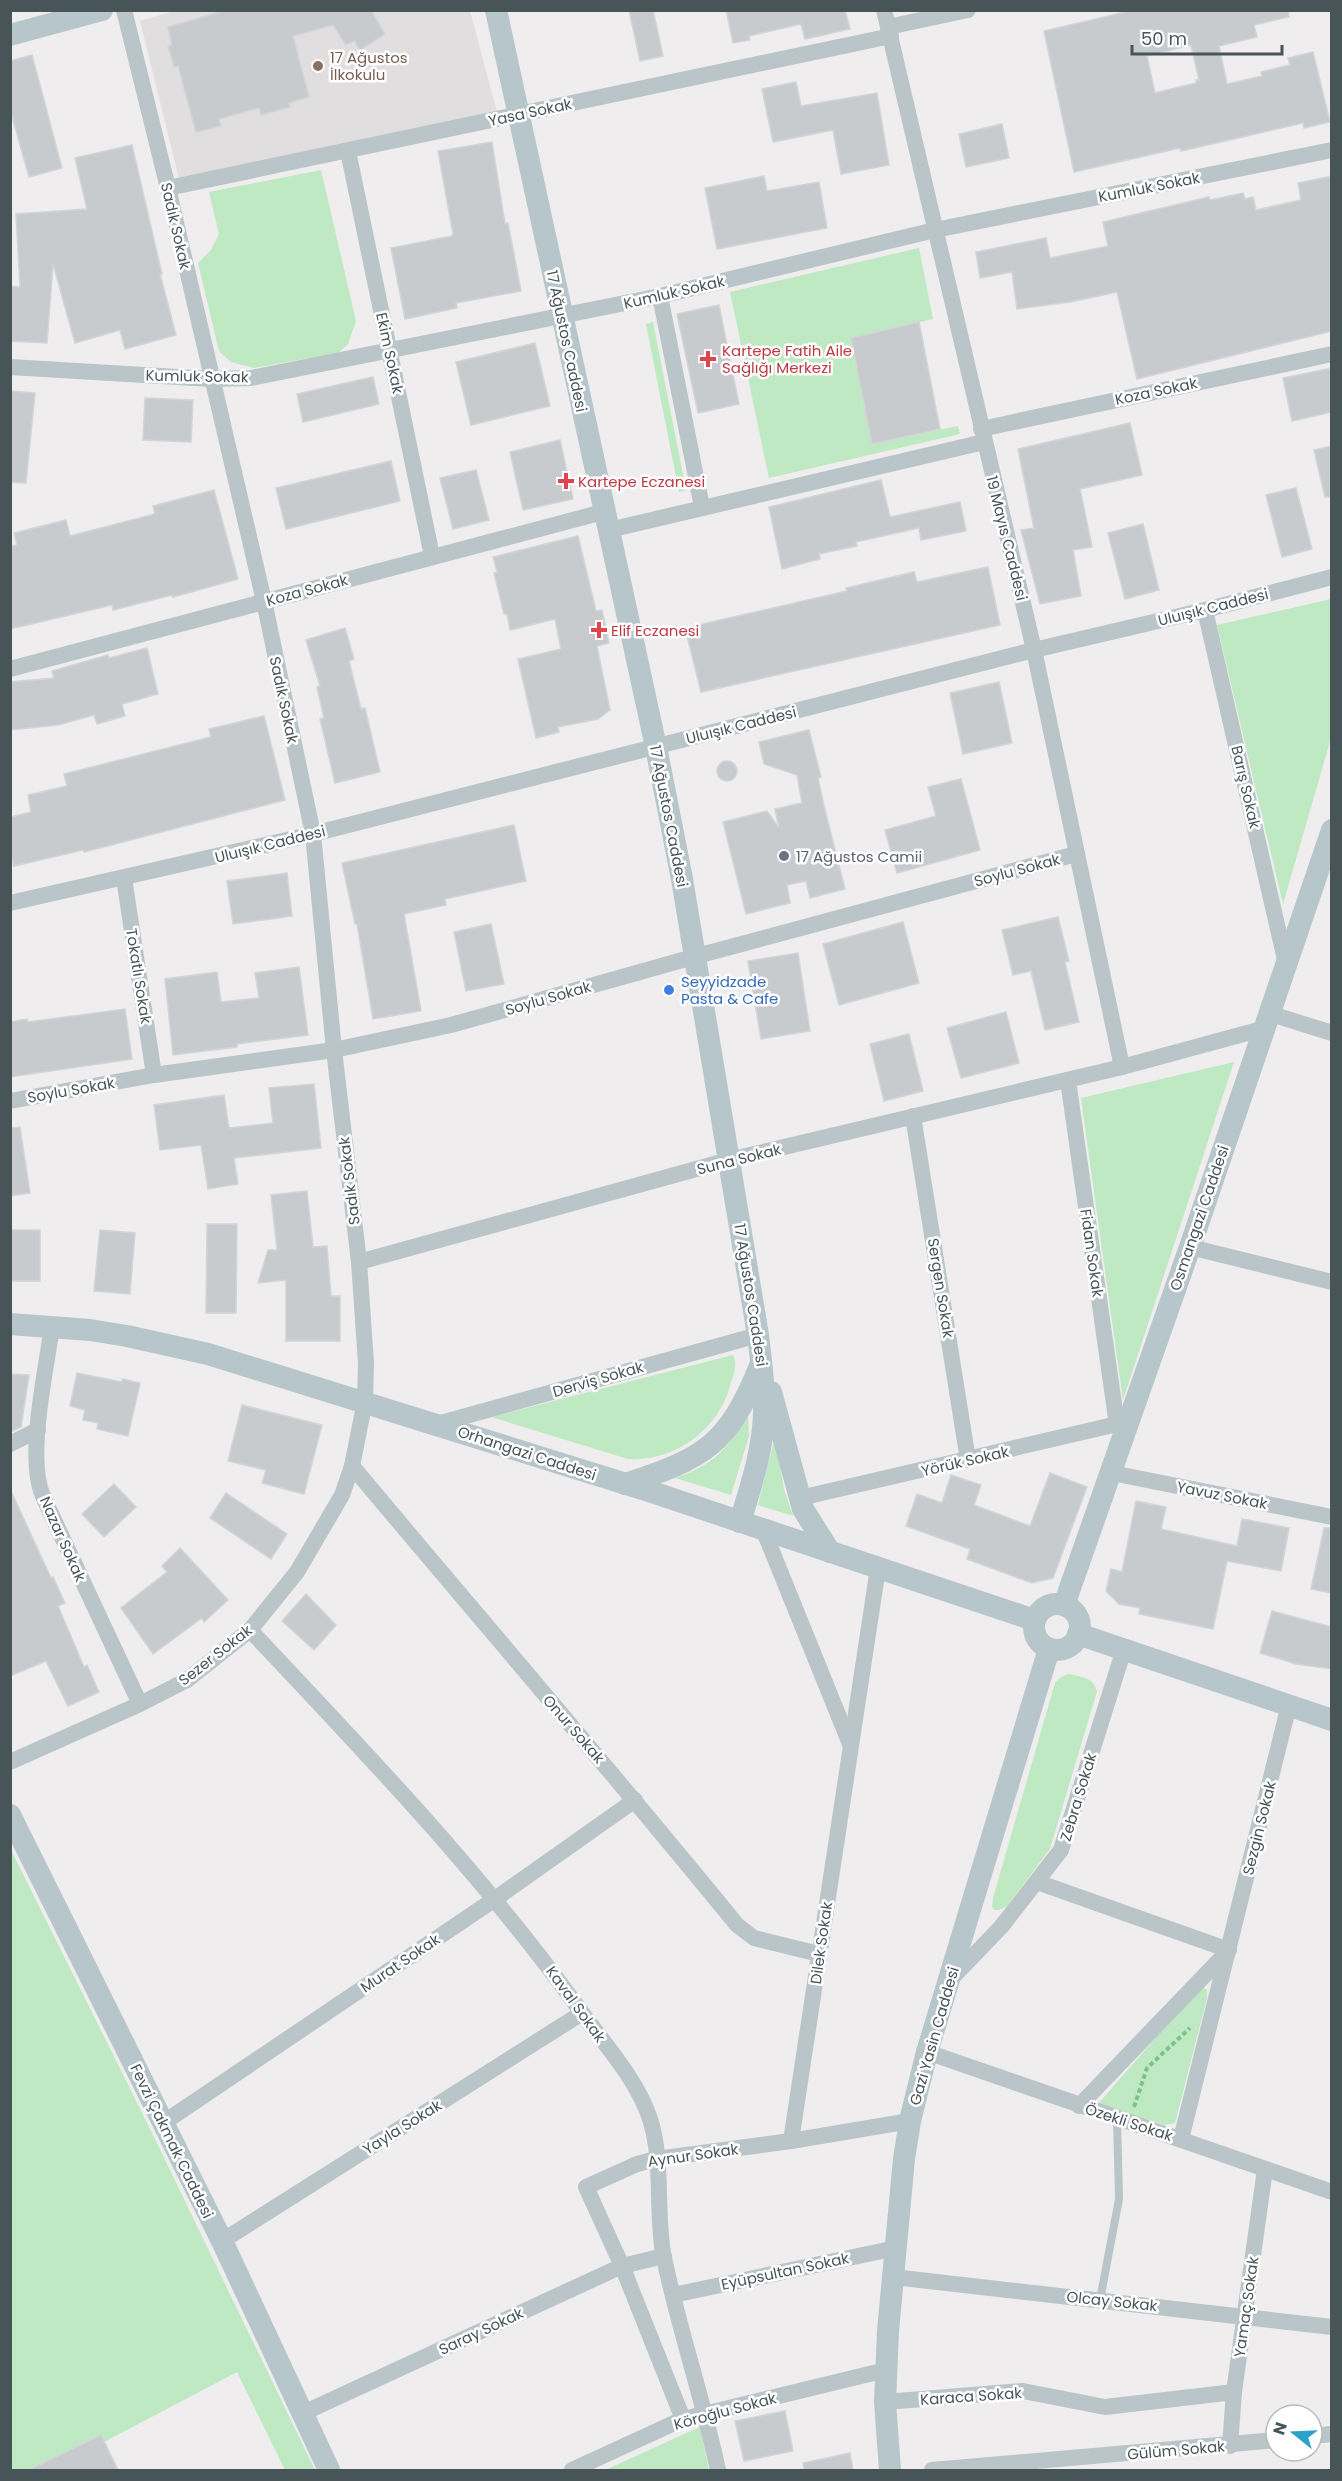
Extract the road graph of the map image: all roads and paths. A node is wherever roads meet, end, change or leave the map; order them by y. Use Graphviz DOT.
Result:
graph roads {
  1 [pos="102,10"];
  2 [pos="124,10"];
  3 [pos="481,10"];
  4 [pos="496,10"];
  5 [pos="968,10"];
  6 [pos="887,24"];
  7 [pos="10,35"];
  8 [pos="518,115"];
  9 [pos="1332,150"];
  10 [pos="348,151"];
  11 [pos="168,188"];
  12 [pos="935,230"];
  13 [pos="660,296"];
  14 [pos="562,316"];
  15 [pos="390,350"];
  16 [pos="1332,354"];
  17 [pos="10,367"];
  18 [pos="211,378"];
  19 [pos="982,435"];
  20 [pos="702,507"];
  21 [pos="606,521"];
  22 [pos="432,556"];
  23 [pos="1332,577"];
  24 [pos="264,601"];
  25 [pos="1205,610"];
  26 [pos="1034,650"];
  27 [pos="10,669"];
  28 [pos="656,747"];
  29 [pos="1332,830"];
  30 [pos="313,834"];
  31 [pos="1076,854"];
  32 [pos="124,878"];
  33 [pos="10,903"];
  34 [pos="696,956"];
  35 [pos="1286,964"];
  36 [pos="1265,1021"];
  37 [pos="1332,1033"];
  38 [pos="334,1050"];
  39 [pos="1122,1067"];
  40 [pos="154,1075"];
  41 [pos="1068,1080"];
  42 [pos="10,1101"];
  43 [pos="913,1116"];
  44 [pos="729,1160"];
  45 [pos="1190,1247"];
  46 [pos="358,1262"];
  47 [pos="1332,1282"];
  48 [pos="10,1324"];
  49 [pos="52,1327"];
  50 [pos="758,1335"];
  51 [pos="762,1362"];
  52 [pos="365,1401"];
  53 [pos="1123,1423"];
  54 [pos="437,1424"];
  55 [pos="38,1430"];
  56 [pos="10,1444"];
  57 [pos="968,1460"];
  58 [pos="352,1466"];
  59 [pos="1112,1473"];
  60 [pos="625,1484"];
  61 [pos="800,1498"];
  62 [pos="1332,1517"];
  63 [pos="740,1522"];
  64 [pos="763,1529"];
  65 [pos="830,1552"];
  66 [pos="878,1568"];
  67 [pos="1064,1605"];
  68 [pos="1034,1620"];
  69 [pos="250,1630"];
  70 [pos="1078,1634"];
  71 [pos="1049,1649"];
  72 [pos="1124,1649"];
  73 [pos="140,1704"];
  74 [pos="1289,1705"];
  75 [pos="1332,1720"];
  76 [pos="850,1745"];
  77 [pos="10,1762"];
  78 [pos="635,1800"];
  79 [pos="10,1815"];
  80 [pos="1037,1882"];
  81 [pos="495,1899"];
  82 [pos="1229,1950"];
  83 [pos="819,1954"];
  84 [pos="950,1980"];
  85 [pos="1215,2005"];
  86 [pos="582,2013"];
  87 [pos="927,2052"];
  88 [pos="1079,2106"];
  89 [pos="1124,2117"];
  90 [pos="910,2121"];
  91 [pos="164,2123"];
  92 [pos="1181,2139"];
  93 [pos="791,2141"];
  94 [pos="656,2159"];
  95 [pos="1265,2169"];
  96 [pos="1332,2192"];
  97 [pos="222,2241"];
  98 [pos="896,2247"];
  99 [pos="663,2256"];
  100 [pos="622,2266"];
  101 [pos="893,2277"];
  102 [pos="673,2295"];
  103 [pos="1100,2300"];
  104 [pos="1245,2315"];
  105 [pos="1332,2326"];
  106 [pos="886,2370"];
  107 [pos="1233,2392"];
  108 [pos="885,2402"];
  109 [pos="301,2414"];
  110 [pos="706,2414"];
  111 [pos="683,2419"];
  112 [pos="1264,2442"];
  113 [pos="1230,2446"];
  114 [pos="1068,2465"];
  115 [pos="329,2470"];
  116 [pos="572,2470"];
  117 [pos="718,2470"];
  118 [pos="890,2470"];
  119 [pos="932,2470"];
  1 -- 7 [label="street"];
  2 -- 11 [label="street, Sadık Sokak"];
  3 -- 8 [label="street, 17 Ağustos Caddesi"];
  4 -- 8 [label="street, 17 Ağustos Caddesi"];
  5 -- 6 [label="street, Yasa Sokak"];
  6 -- 8 [label="street, Yasa Sokak"];
  6 -- 12 [label="street, 19 Mayıs Caddesi"];
  8 -- 10 [label="street, Yasa Sokak"];
  8 -- 14 [label="street, 17 Ağustos Caddesi"];
  9 -- 12 [label="street, Kumluk Sokak"];
  10 -- 11 [label="street, Yasa Sokak"];
  10 -- 15 [label="street, Ekim Sokak"];
  11 -- 18 [label="street, Sadık Sokak"];
  12 -- 13 [label="street, Kumluk Sokak"];
  12 -- 19 [label="street, 19 Mayıs Caddesi"];
  13 -- 14 [label="street, Kumluk Sokak"];
  13 -- 20 [label="street"];
  14 -- 15 [label="street, Kumluk Sokak"];
  14 -- 21 [label="street, 17 Ağustos Caddesi"];
  15 -- 18 [label="street, Kumluk Sokak"];
  15 -- 22 [label="street, Ekim Sokak"];
  16 -- 19 [label="street, Koza Sokak"];
  17 -- 18 [label="street, Kumluk Sokak"];
  18 -- 24 [label="street, Sadık Sokak"];
  19 -- 20 [label="street, Koza Sokak"];
  19 -- 26 [label="street, 19 Mayıs Caddesi"];
  20 -- 21 [label="street, Koza Sokak"];
  21 -- 22 [label="street, Koza Sokak"];
  21 -- 28 [label="street, 17 Ağustos Caddesi"];
  22 -- 24 [label="street, Koza Sokak"];
  23 -- 25 [label="street, Uluışık Caddesi"];
  24 -- 27 [label="street, Koza Sokak"];
  24 -- 30 [label="street, Sadık Sokak"];
  25 -- 26 [label="street, Uluışık Caddesi"];
  25 -- 35 [label="street, Barış Sokak"];
  26 -- 28 [label="street, Uluışık Caddesi"];
  26 -- 31 [label="street, 19 Mayıs Caddesi"];
  28 -- 30 [label="street, Uluışık Caddesi"];
  28 -- 34 [label="street, 17 Ağustos Caddesi"];
  29 -- 35 [label="street, Osmangazi Caddesi"];
  30 -- 32 [label="street, Uluışık Caddesi"];
  30 -- 38 [label="street, Sadık Sokak"];
  31 -- 34 [label="street, Soylu Sokak"];
  31 -- 39 [label="street, 19 Mayıs Caddesi"];
  32 -- 33 [label="street, Uluışık Caddesi"];
  32 -- 40 [label="street, Tokatlı Sokak"];
  34 -- 38 [label="street, Soylu Sokak"];
  34 -- 44 [label="street, 17 Ağustos Caddesi"];
  35 -- 36 [label="street, Osmangazi Caddesi"];
  36 -- 37 [label="street"];
  36 -- 39 [label="street, Suna Sokak"];
  36 -- 45 [label="street, Osmangazi Caddesi"];
  38 -- 40 [label="street, Soylu Sokak"];
  38 -- 46 [label="street, Sadık Sokak"];
  39 -- 41 [label="street, Suna Sokak"];
  40 -- 42 [label="street, Soylu Sokak"];
  41 -- 43 [label="street, Suna Sokak"];
  41 -- 53 [label="street, Fidan Sokak"];
  43 -- 44 [label="street, Suna Sokak"];
  43 -- 57 [label="street, Sergen Sokak"];
  44 -- 46 [label="street, Suna Sokak"];
  44 -- 50 [label="street, 17 Ağustos Caddesi"];
  45 -- 47 [label="street"];
  45 -- 53 [label="street, Osmangazi Caddesi"];
  46 -- 52 [label="street, Sadık Sokak"];
  48 -- 49 [label="street, Orhangazi Caddesi"];
  49 -- 52 [label="street, Orhangazi Caddesi"];
  49 -- 55 [label="street, Nazar Sokak"];
  50 -- 51 [label="street, 17 Ağustos Caddesi"];
  50 -- 54 [label="street, Derviş Sokak"];
  51 -- 60 [label="street"];
  51 -- 61 [label="street"];
  51 -- 63 [label="street, 17 Ağustos Caddesi"];
  52 -- 54 [label="street, Orhangazi Caddesi"];
  52 -- 58 [label="street, Sezer Sokak"];
  53 -- 57 [label="street, Yörük Sokak"];
  53 -- 59 [label="street, Osmangazi Caddesi"];
  54 -- 60 [label="street, Orhangazi Caddesi"];
  55 -- 56 [label="street"];
  55 -- 73 [label="street, Nazar Sokak"];
  57 -- 61 [label="street, Yörük Sokak"];
  58 -- 69 [label="street, Sezer Sokak"];
  58 -- 78 [label="street, Onur Sokak"];
  59 -- 62 [label="street, Yavuz Sokak"];
  59 -- 67 [label="street, Osmangazi Caddesi"];
  60 -- 63 [label="street, Orhangazi Caddesi"];
  61 -- 65 [label="street"];
  63 -- 64 [label="street, Orhangazi Caddesi"];
  64 -- 65 [label="street, Orhangazi Caddesi"];
  64 -- 76 [label="street"];
  65 -- 66 [label="street, Orhangazi Caddesi"];
  66 -- 68 [label="street, Orhangazi Caddesi"];
  66 -- 76 [label="street, Dilek Sokak"];
  67 -- 68 [label="street"];
  67 -- 70 [label="street"];
  68 -- 71 [label="street"];
  69 -- 73 [label="street, Sezer Sokak"];
  69 -- 81 [label="street, Kaval Sokak"];
  70 -- 71 [label="street"];
  70 -- 72 [label="street"];
  71 -- 84 [label="street, Gazi Yasin Caddesi"];
  72 -- 74 [label="street"];
  72 -- 80 [label="street, Zebra Sokak"];
  73 -- 77 [label="street, Sezer Sokak"];
  74 -- 75 [label="street"];
  74 -- 82 [label="street, Sezgin Sokak"];
  76 -- 83 [label="street, Dilek Sokak"];
  78 -- 81 [label="street, Murat Sokak"];
  78 -- 83 [label="street, Onur Sokak"];
  79 -- 91 [label="street, Fevzi Çakmak Caddesi"];
  80 -- 82 [label="street"];
  80 -- 84 [label="street, Zebra Sokak"];
  81 -- 86 [label="street, Kaval Sokak"];
  81 -- 91 [label="street, Murat Sokak"];
  82 -- 85 [label="street, Sezgin Sokak"];
  82 -- 88 [label="street"];
  83 -- 93 [label="street, Dilek Sokak"];
  84 -- 87 [label="street, Gazi Yasin Caddesi"];
  85 -- 89 [label="path"];
  85 -- 92 [label="street, Sezgin Sokak"];
  86 -- 94 [label="street, Kaval Sokak"];
  86 -- 97 [label="street, Yayla Sokak"];
  87 -- 88 [label="street, Özekli Sokak"];
  87 -- 90 [label="street, Gazi Yasin Caddesi"];
  88 -- 89 [label="street, Özekli Sokak"];
  89 -- 92 [label="street, Özekli Sokak"];
  89 -- 103 [label="lane"];
  90 -- 93 [label="street, Aynur Sokak"];
  90 -- 98 [label="street, Gazi Yasin Caddesi"];
  91 -- 97 [label="street, Fevzi Çakmak Caddesi"];
  92 -- 95 [label="street, Özekli Sokak"];
  93 -- 94 [label="street, Aynur Sokak"];
  94 -- 99 [label="street, Kaval Sokak"];
  94 -- 100 [label="street, Aynur Sokak"];
  95 -- 96 [label="street, Özekli Sokak"];
  95 -- 104 [label="street, Yamaç Sokak"];
  97 -- 109 [label="street, Fevzi Çakmak Caddesi"];
  98 -- 101 [label="street, Gazi Yasin Caddesi"];
  98 -- 102 [label="street, Eyüpsultan Sokak"];
  99 -- 100 [label="street, Saray Sokak"];
  99 -- 102 [label="street, Kaval Sokak"];
  100 -- 109 [label="street, Saray Sokak"];
  100 -- 111 [label="street, Aynur Sokak"];
  101 -- 103 [label="street, Olcay Sokak"];
  101 -- 106 [label="street, Gazi Yasin Caddesi"];
  102 -- 110 [label="street, Kaval Sokak"];
  103 -- 104 [label="street, Olcay Sokak"];
  104 -- 105 [label="street, Olcay Sokak"];
  104 -- 107 [label="street, Yamaç Sokak"];
  106 -- 108 [label="street, Gazi Yasin Caddesi"];
  106 -- 110 [label="street, Köroğlu Sokak"];
  107 -- 108 [label="street, Karaca Sokak"];
  107 -- 113 [label="street, Yamaç Sokak"];
  108 -- 118 [label="street, Gazi Yasin Caddesi"];
  109 -- 115 [label="street, Fevzi Çakmak Caddesi"];
  110 -- 111 [label="street, Köroğlu Sokak"];
  110 -- 117 [label="street, Kaval Sokak"];
  111 -- 116 [label="street, Köroğlu Sokak"];
  112 -- 113 [label="street, Gülüm Sokak"];
  113 -- 114 [label="street, Gülüm Sokak"];
  114 -- 119 [label="street, Gülüm Sokak"];
}
